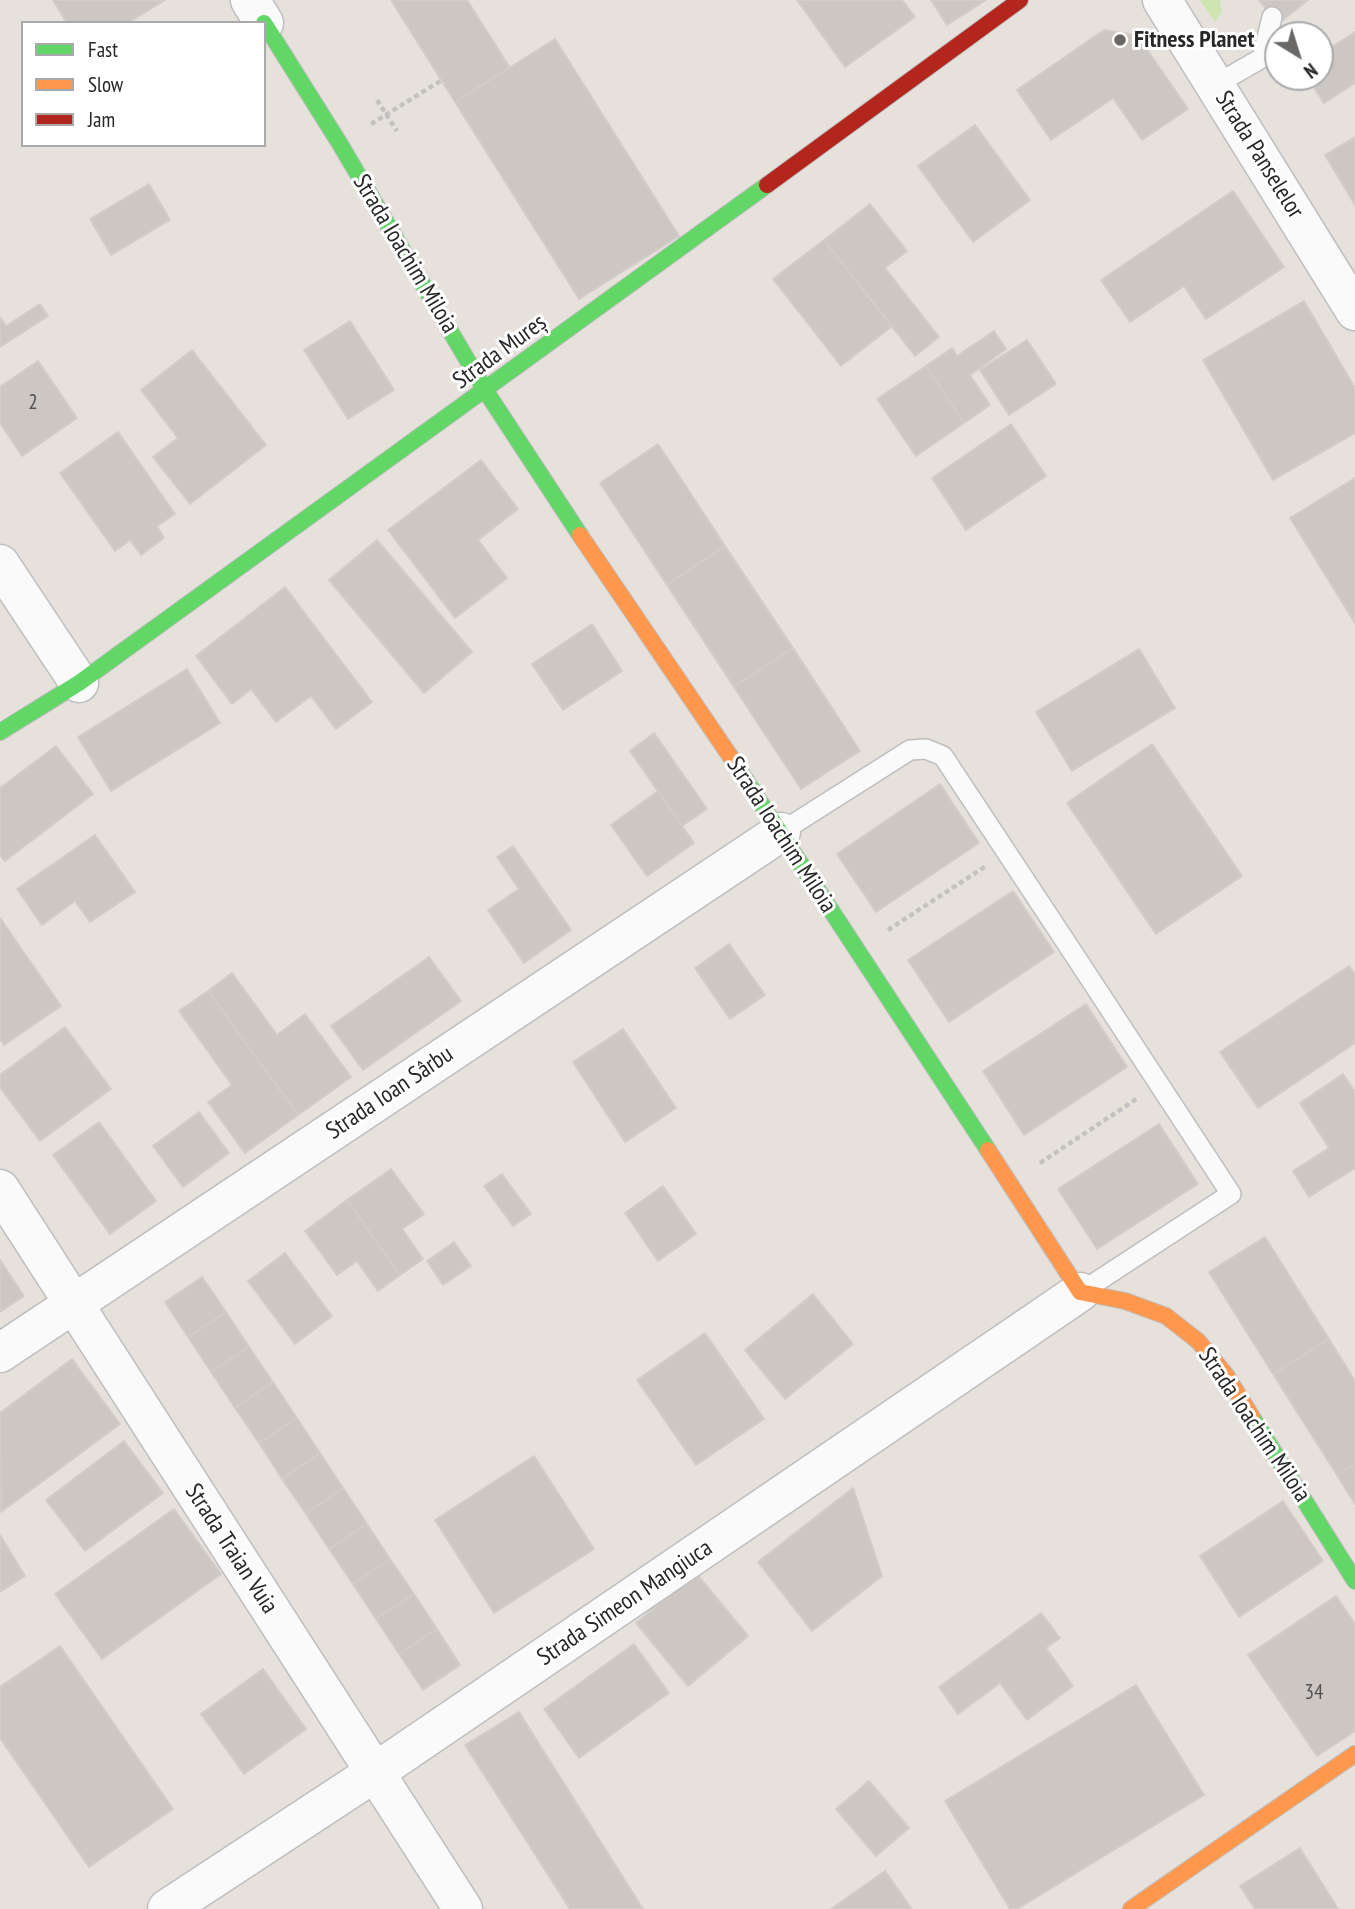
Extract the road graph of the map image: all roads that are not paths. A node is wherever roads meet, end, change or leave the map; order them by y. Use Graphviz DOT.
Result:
graph roads {
  1 [pos="250,0"];
  2 [pos="1020,0"];
  3 [pos="1163,0"];
  4 [pos="1272,17"];
  5 [pos="263,21"];
  6 [pos="266,26"];
  7 [pos="1215,85"];
  8 [pos="1355,311"];
  9 [pos="485,390"];
  10 [pos="0,564"];
  11 [pos="79,683"];
  12 [pos="0,732"];
  13 [pos="781,832"];
  14 [pos="0,1189"];
  15 [pos="1080,1292"];
  16 [pos="74,1304"];
  17 [pos="0,1353"];
  18 [pos="1355,1581"];
  19 [pos="1355,1754"];
  20 [pos="374,1773"];
  21 [pos="167,1909"];
  22 [pos="463,1909"];
  23 [pos="1131,1909"];
  1 -- 5 [label="street, Strada Ioachim Miloia"];
  2 -- 9 [label="street, Strada Mureș"];
  3 -- 7 [label="street, Strada Panselelor"];
  4 -- 7 [label="lane"];
  6 -- 9 [label="street, Strada Ioachim Miloia"];
  7 -- 8 [label="street, Strada Panselelor"];
  9 -- 11 [label="street, Strada Mureș"];
  9 -- 13 [label="street, Strada Ioachim Miloia"];
  10 -- 11 [label="street"];
  11 -- 12 [label="street, Strada Mureș"];
  13 -- 15 [label="street, Strada Ioachim Miloia"];
  13 -- 15 [label="lane"];
  13 -- 16 [label="street, Strada Ioan Sârbu"];
  14 -- 16 [label="street, Strada Traian Vuia"];
  15 -- 18 [label="street, Strada Ioachim Miloia"];
  15 -- 20 [label="street, Strada Simeon Mangiuca"];
  16 -- 17 [label="street, Strada Ioan Sârbu"];
  16 -- 20 [label="street, Strada Traian Vuia"];
  19 -- 23 [label="street"];
  20 -- 21 [label="street, Strada Simeon Mangiuca"];
  20 -- 22 [label="street, Strada Traian Vuia"];
}
